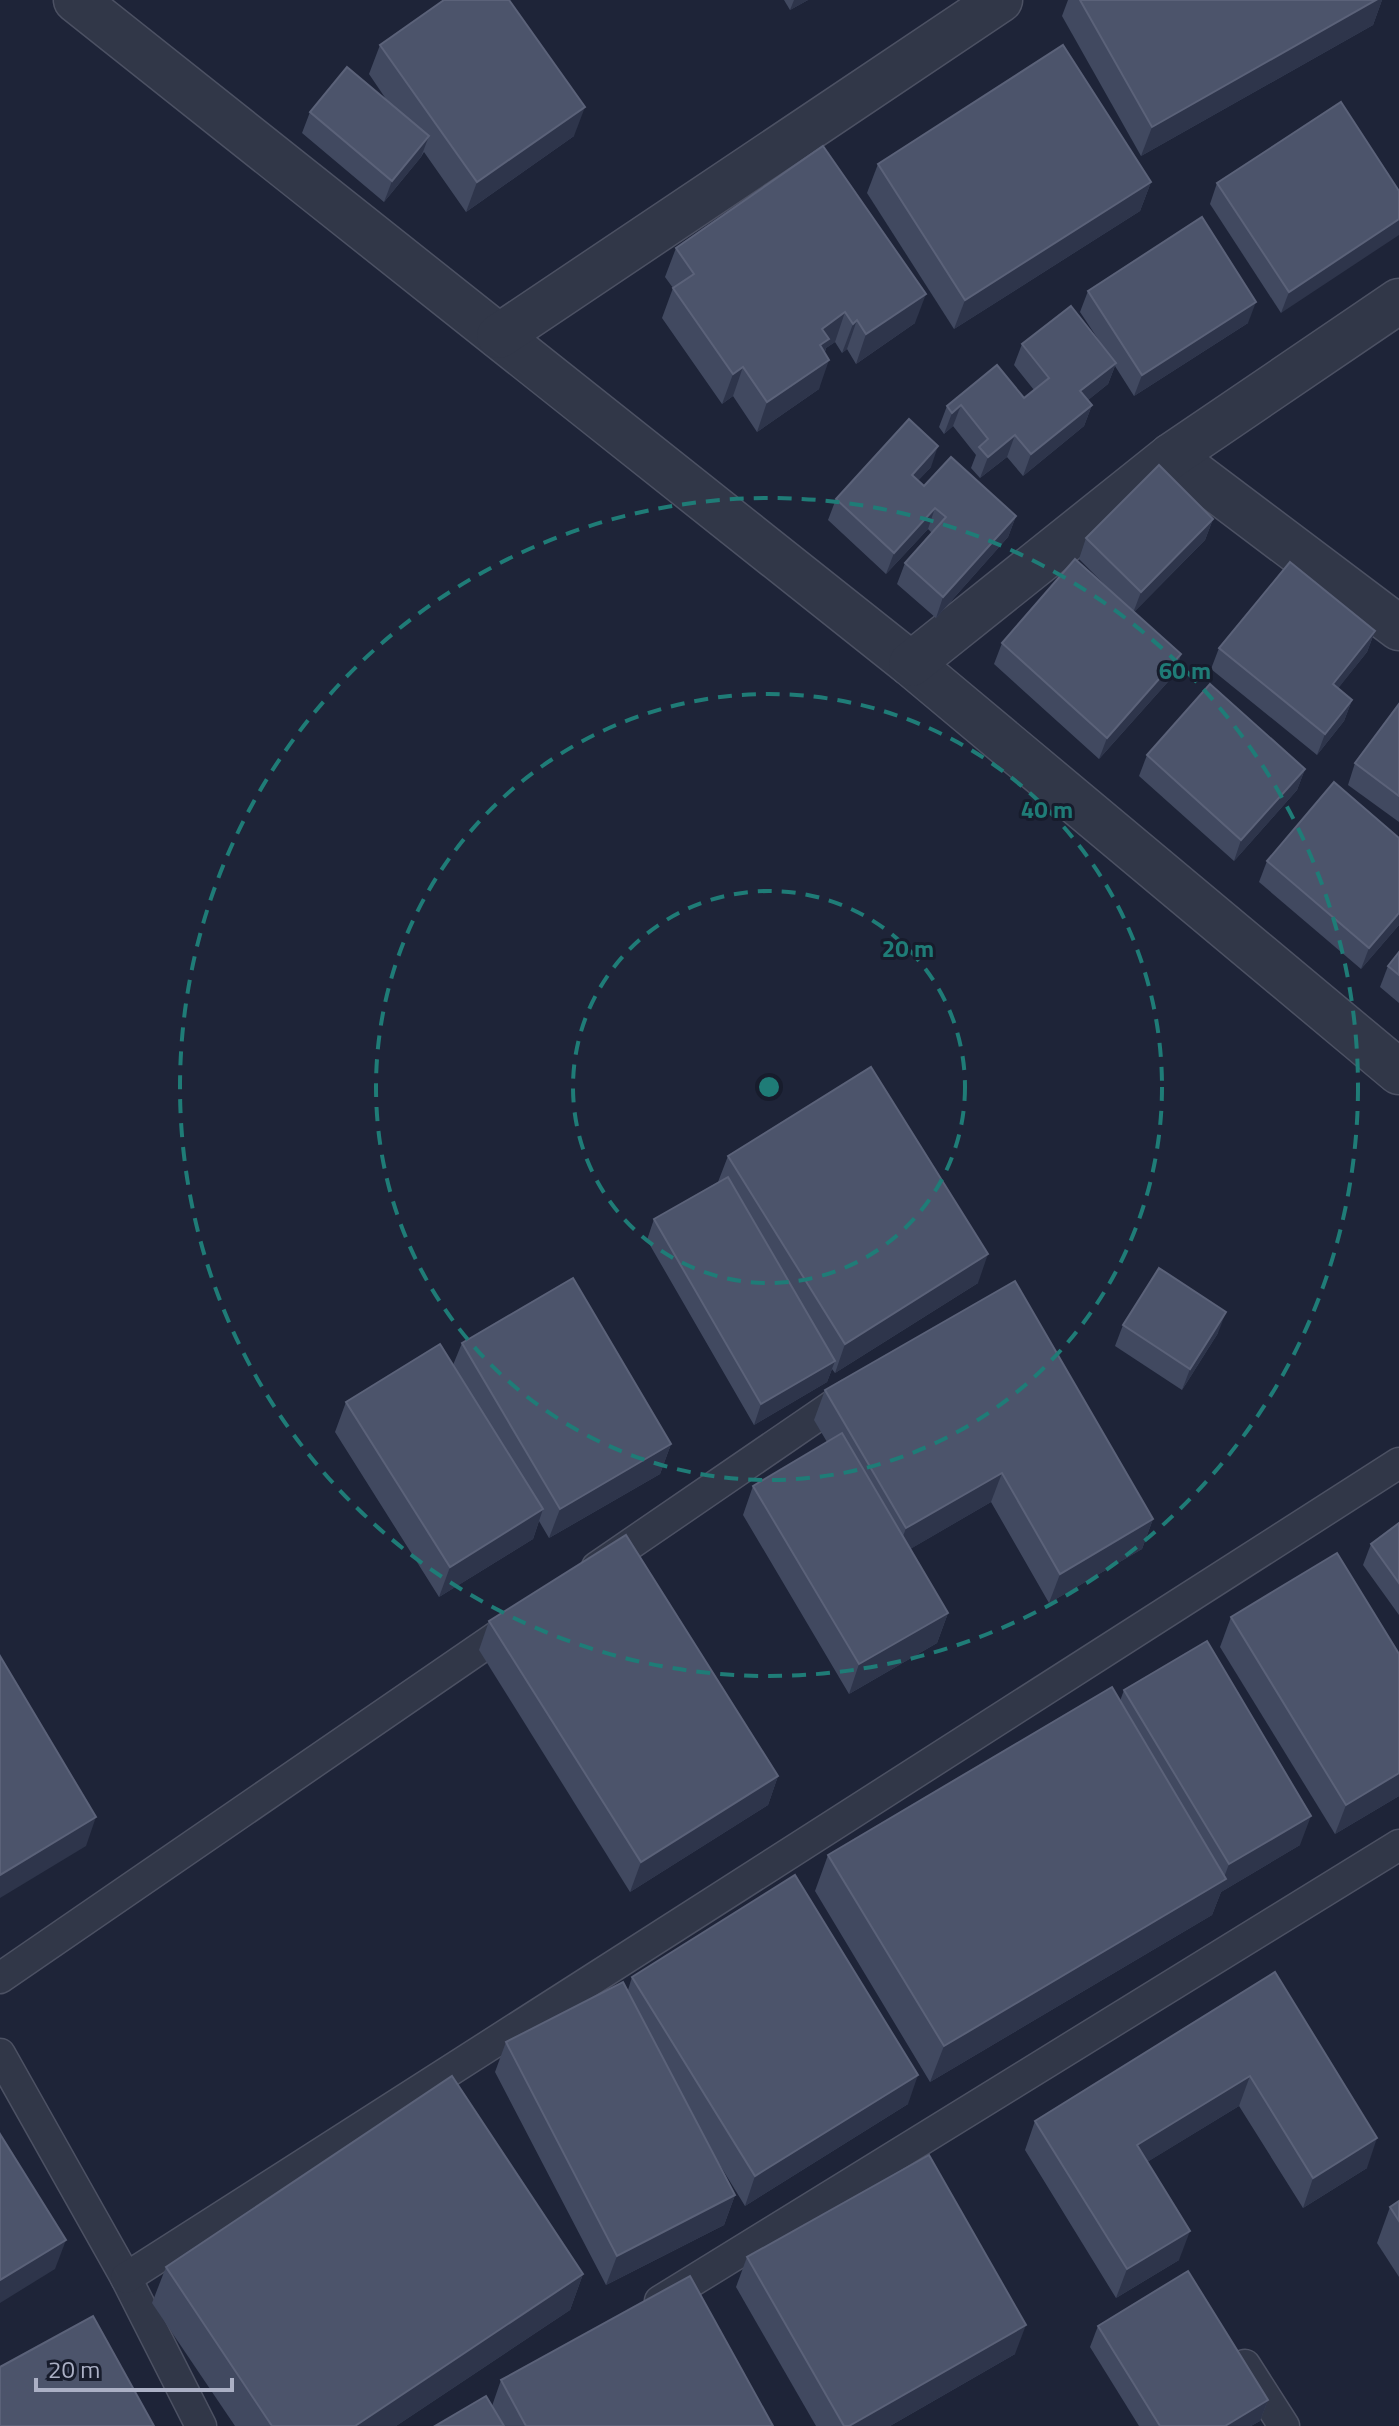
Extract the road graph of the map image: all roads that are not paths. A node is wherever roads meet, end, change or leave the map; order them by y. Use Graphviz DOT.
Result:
graph roads {
  1 [pos="76,0"];
  2 [pos="1000,0"];
  3 [pos="1399,301"];
  4 [pos="499,336"];
  5 [pos="1171,456"];
  6 [pos="1399,628"];
  7 [pos="911,664"];
  8 [pos="1399,1072"];
  9 [pos="874,1377"];
  10 [pos="1399,1463"];
  11 [pos="574,1583"];
  12 [pos="535,1610"];
  13 [pos="1399,1845"];
  14 [pos="0,1978"];
  15 [pos="0,2054"];
  16 [pos="126,2278"];
  17 [pos="633,2318"];
  18 [pos="1228,2338"];
  19 [pos="201,2426"];
  20 [pos="1284,2426"];
  1 -- 4 [label="street"];
  2 -- 4 [label="street"];
  3 -- 5 [label="street"];
  4 -- 7 [label="street"];
  5 -- 6 [label="street"];
  5 -- 7 [label="street"];
  7 -- 8 [label="street"];
  9 -- 11 [label="lane"];
  10 -- 16 [label="lane"];
  12 -- 14 [label="lane"];
  13 -- 17 [label="lane"];
  15 -- 16 [label="lane"];
  16 -- 19 [label="lane"];
  18 -- 20 [label="lane"];
}
